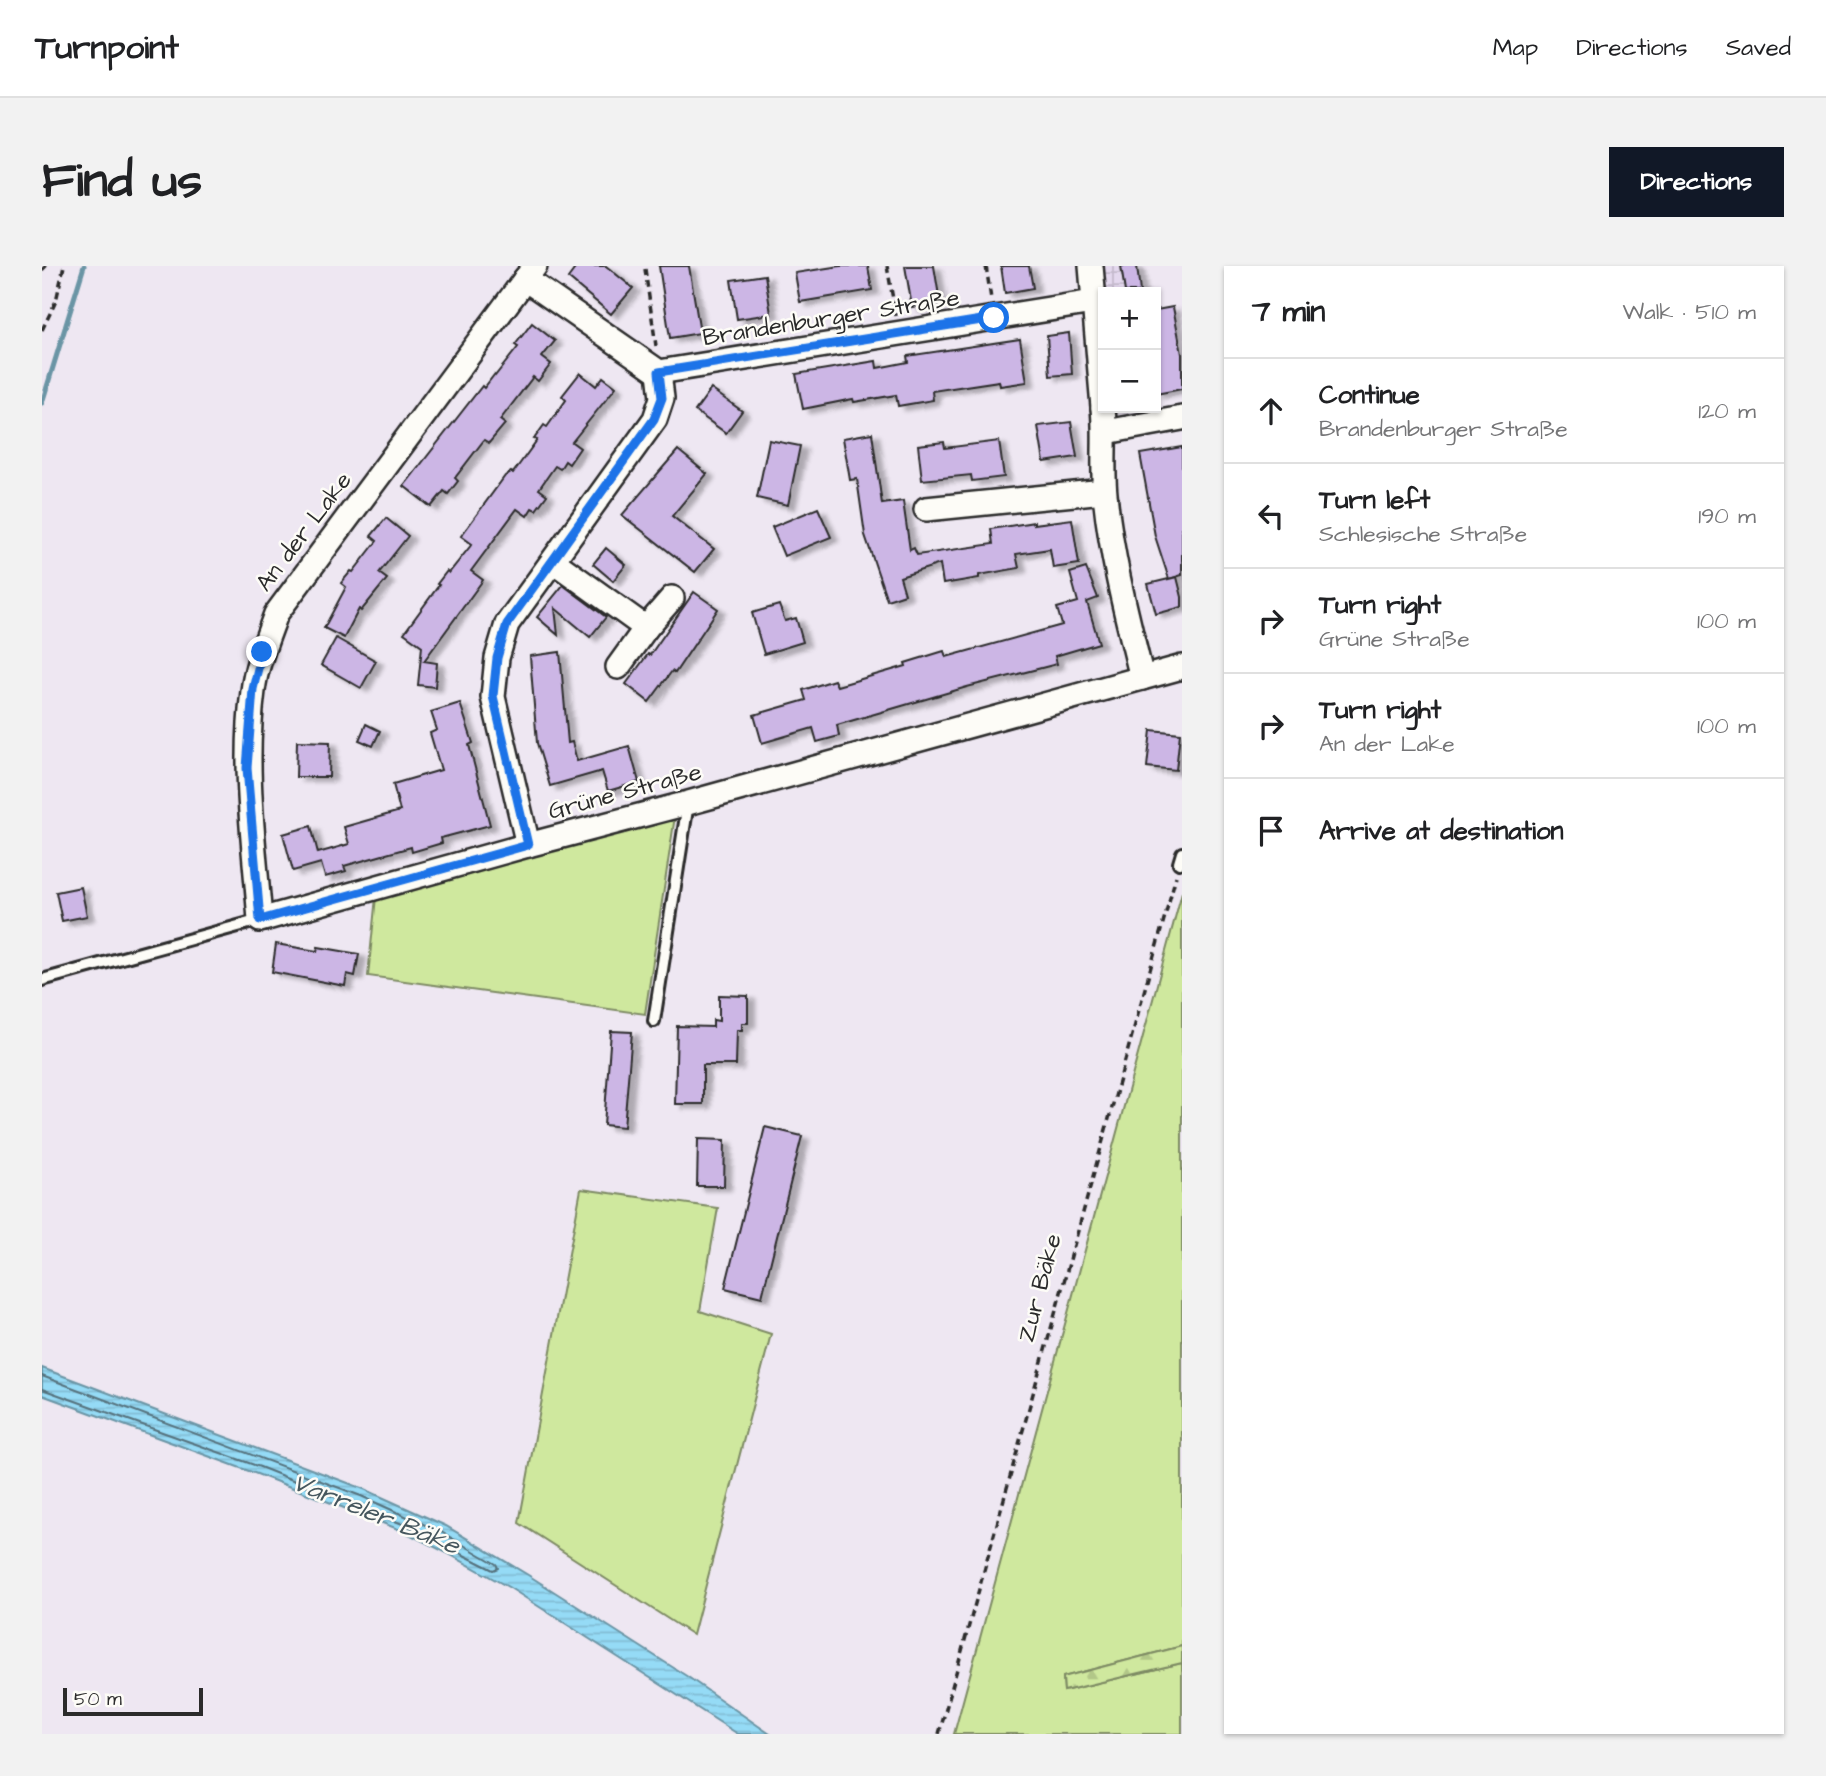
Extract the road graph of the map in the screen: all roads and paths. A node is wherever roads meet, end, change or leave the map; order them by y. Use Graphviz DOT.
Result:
graph roads {
  1 [pos="46,266"];
  2 [pos="64,266"];
  3 [pos="887,266"];
  4 [pos="986,266"];
  5 [pos="1091,266"];
  6 [pos="645,269"];
  7 [pos="42,270"];
  8 [pos="530,273"];
  9 [pos="1094,302"];
  10 [pos="994,318"];
  11 [pos="42,330"];
  12 [pos="900,333"];
  13 [pos="1098,350"];
  14 [pos="659,372"];
  15 [pos="1104,413"];
  16 [pos="1182,418"];
  17 [pos="1106,432"];
  18 [pos="1104,491"];
  19 [pos="926,509"];
  20 [pos="553,561"];
  21 [pos="672,598"];
  22 [pos="646,628"];
  23 [pos="618,667"];
  24 [pos="1182,667"];
  25 [pos="1142,678"];
  26 [pos="688,803"];
  27 [pos="528,845"];
  28 [pos="1181,858"];
  29 [pos="260,920"];
  30 [pos="42,980"];
  31 [pos="654,1021"];
  32 [pos="939,1734"];
  1 -- 7 [label="path"];
  2 -- 11 [label="path"];
  3 -- 12 [label="path"];
  4 -- 10 [label="path"];
  5 -- 9 [label="street"];
  6 -- 14 [label="path"];
  8 -- 14 [label="street"];
  8 -- 29 [label="street, An der Lake"];
  9 -- 10 [label="street, Brandenburger Straße"];
  9 -- 13 [label="street"];
  10 -- 12 [label="street, Brandenburger Straße"];
  12 -- 14 [label="street, Brandenburger Straße"];
  14 -- 20 [label="street"];
  15 -- 17 [label="street"];
  16 -- 17 [label="street"];
  17 -- 18 [label="street"];
  18 -- 19 [label="street"];
  18 -- 25 [label="street"];
  20 -- 22 [label="street"];
  20 -- 27 [label="street"];
  21 -- 22 [label="street"];
  22 -- 23 [label="street"];
  24 -- 25 [label="street, Grüne Straße"];
  25 -- 26 [label="street, Grüne Straße"];
  26 -- 27 [label="street, Grüne Straße"];
  26 -- 31 [label="lane"];
  27 -- 29 [label="street, Grüne Straße"];
  28 -- 32 [label="path, Zur Bäke"];
  29 -- 30 [label="lane, Grüne Straße"];
}
